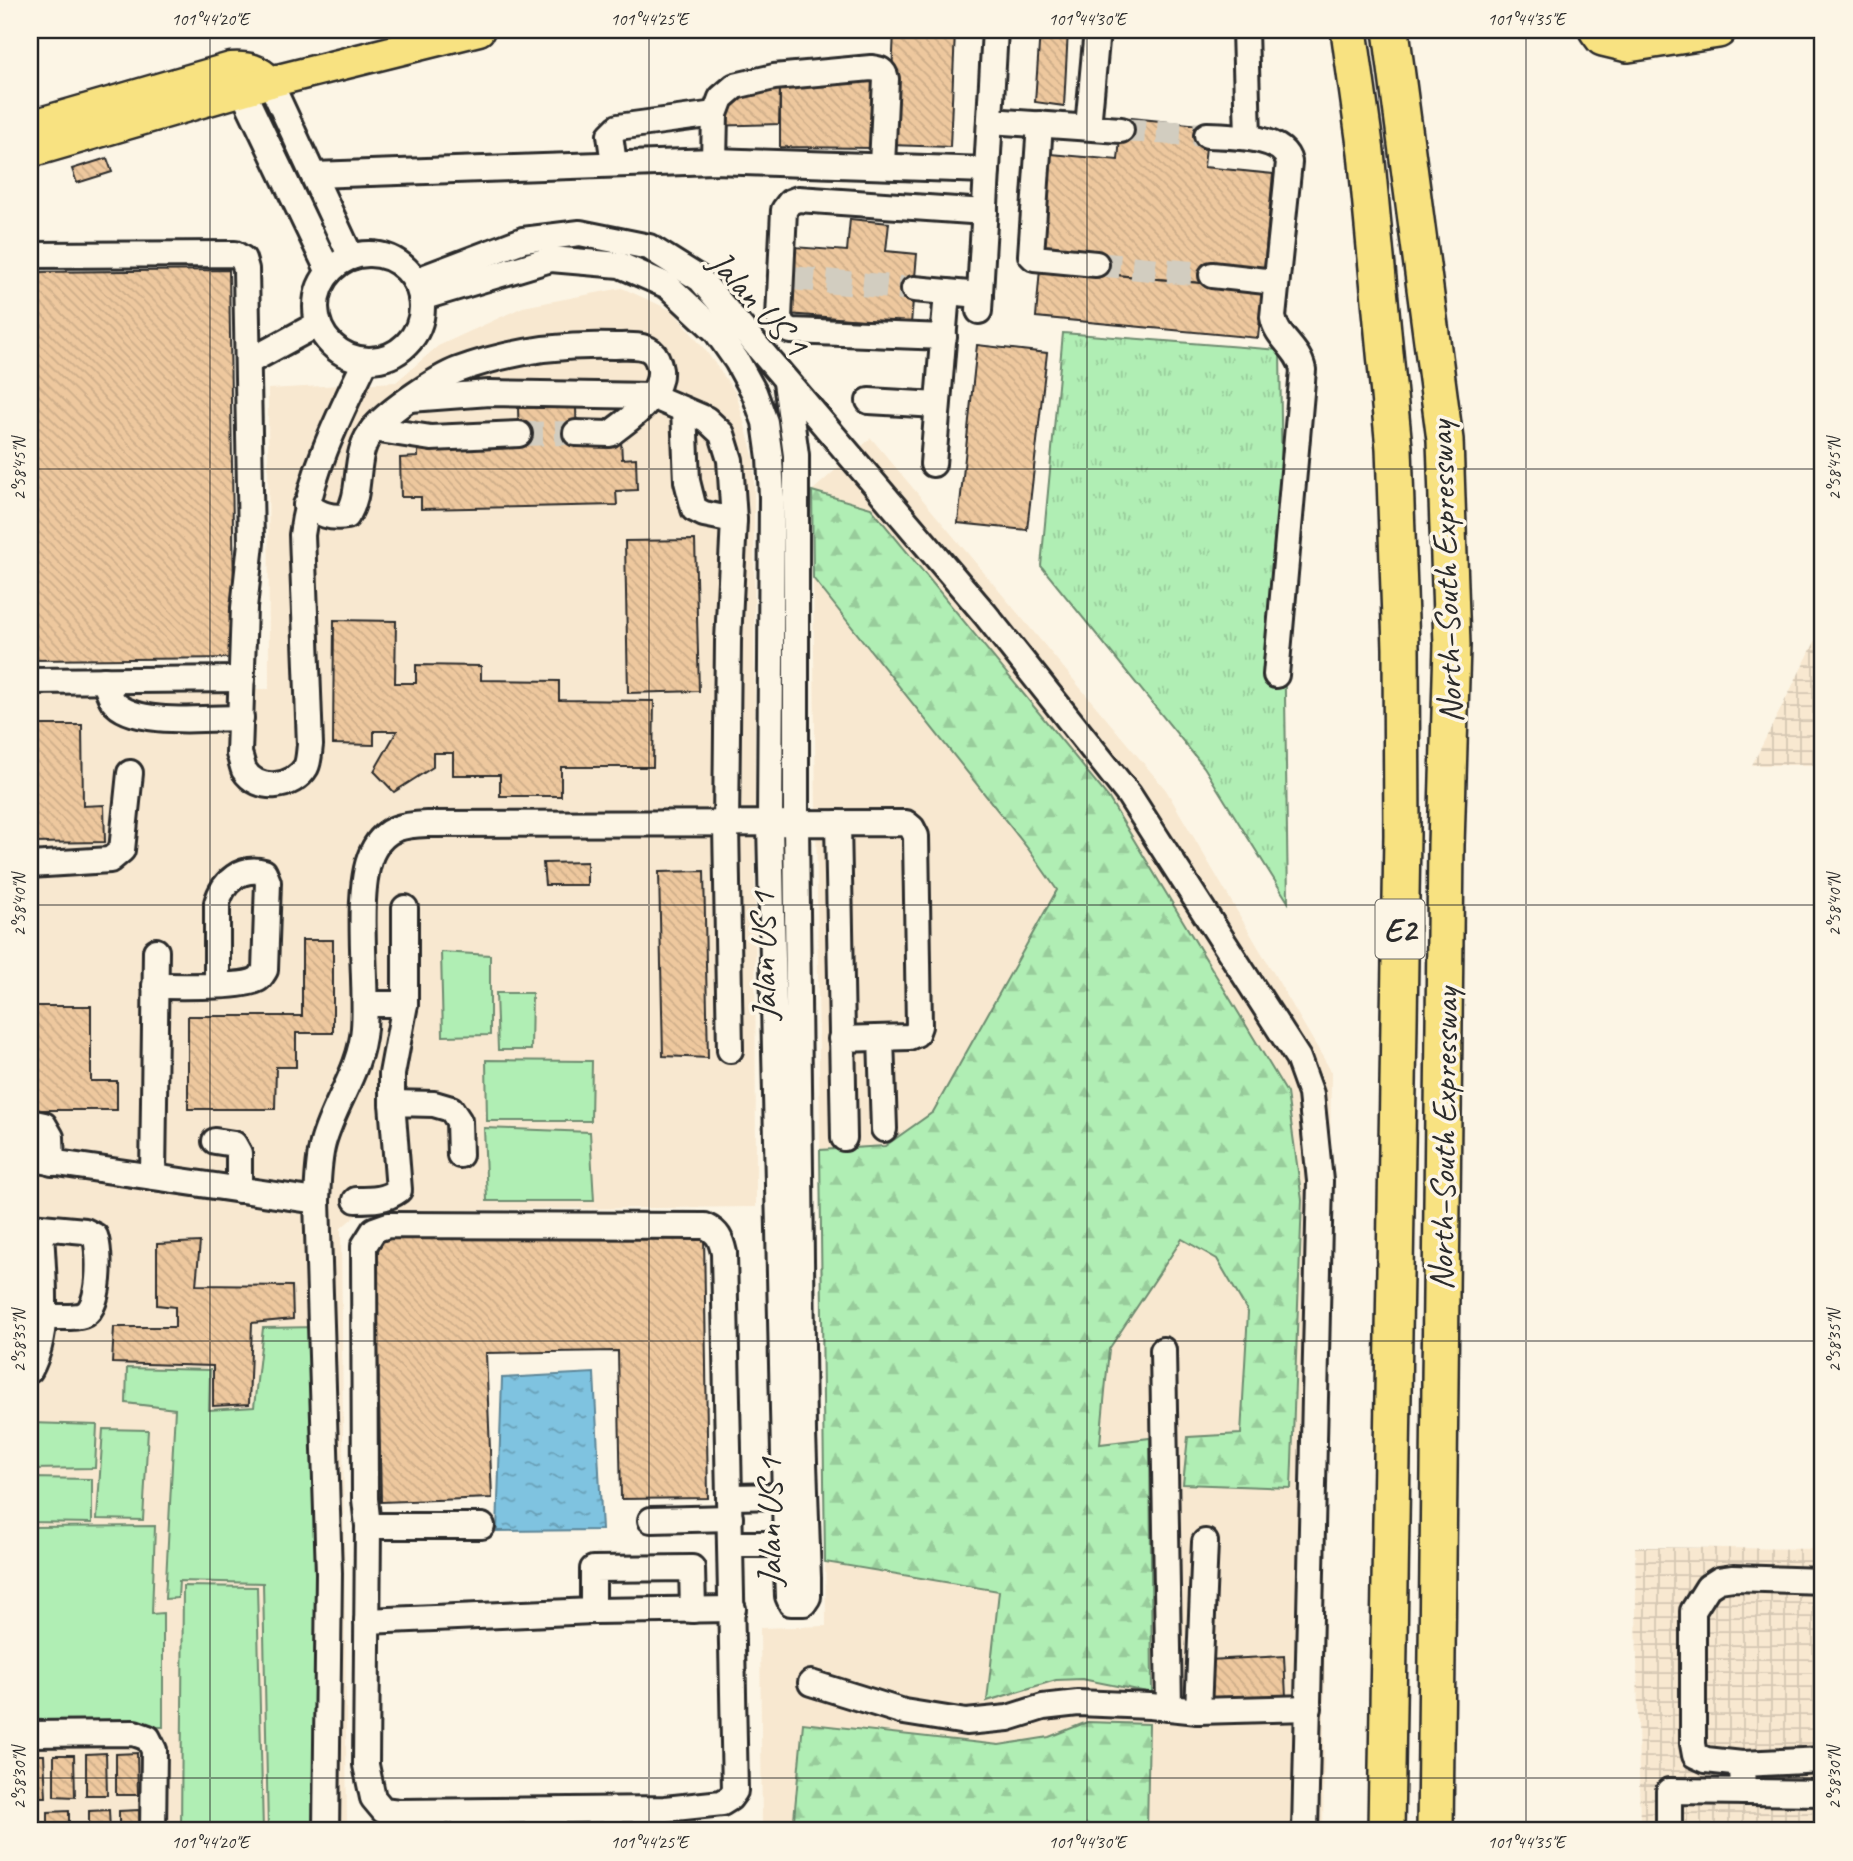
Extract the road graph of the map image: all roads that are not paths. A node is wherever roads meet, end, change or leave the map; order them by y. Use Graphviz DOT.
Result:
graph roads {
  1 [pos="479,30"];
  2 [pos="995,30"];
  3 [pos="1097,30"];
  4 [pos="1245,30"];
  5 [pos="1349,30"];
  6 [pos="1391,30"];
  7 [pos="1597,30"];
  8 [pos="1718,30"];
  9 [pos="270,82"];
  10 [pos="242,90"];
  11 [pos="715,114"];
  12 [pos="990,121"];
  13 [pos="1040,124"];
  14 [pos="30,126"];
  15 [pos="1088,127"];
  16 [pos="1121,130"];
  17 [pos="1208,135"];
  18 [pos="1248,137"];
  19 [pos="30,152"];
  20 [pos="714,161"];
  21 [pos="614,164"];
  22 [pos="882,165"];
  23 [pos="987,170"];
  24 [pos="314,174"];
  25 [pos="985,212"];
  26 [pos="30,256"];
  27 [pos="351,257"];
  28 [pos="1096,264"];
  29 [pos="329,272"];
  30 [pos="1212,275"];
  31 [pos="1275,282"];
  32 [pos="914,289"];
  33 [pos="418,290"];
  34 [pos="947,292"];
  35 [pos="318,324"];
  36 [pos="944,337"];
  37 [pos="366,360"];
  38 [pos="490,361"];
  39 [pos="248,362"];
  40 [pos="786,383"];
  41 [pos="489,394"];
  42 [pos="652,396"];
  43 [pos="410,399"];
  44 [pos="869,401"];
  45 [pos="937,405"];
  46 [pos="684,410"];
  47 [pos="373,429"];
  48 [pos="576,433"];
  49 [pos="519,434"];
  50 [pos="933,464"];
  51 [pos="306,505"];
  52 [pos="734,520"];
  53 [pos="1276,675"];
  54 [pos="242,679"];
  55 [pos="104,680"];
  56 [pos="30,681"];
  57 [pos="241,718"];
  58 [pos="130,773"];
  59 [pos="838,823"];
  60 [pos="770,824"];
  61 [pos="796,824"];
  62 [pos="726,825"];
  63 [pos="30,865"];
  64 [pos="405,908"];
  65 [pos="156,951"];
  66 [pos="217,985"];
  67 [pos="155,986"];
  68 [pos="365,1004"];
  69 [pos="405,1004"];
  70 [pos="881,1038"];
  71 [pos="841,1039"];
  72 [pos="730,1049"];
  73 [pos="391,1103"];
  74 [pos="30,1122"];
  75 [pos="884,1129"];
  76 [pos="844,1138"];
  77 [pos="215,1141"];
  78 [pos="460,1155"];
  79 [pos="41,1161"];
  80 [pos="153,1177"];
  81 [pos="239,1190"];
  82 [pos="356,1200"];
  83 [pos="317,1201"];
  84 [pos="35,1227"];
  85 [pos="43,1317"];
  86 [pos="1163,1350"];
  87 [pos="30,1370"];
  88 [pos="785,1496"];
  89 [pos="730,1507"];
  90 [pos="651,1520"];
  91 [pos="368,1525"];
  92 [pos="482,1527"];
  93 [pos="1205,1542"];
  94 [pos="731,1544"];
  95 [pos="797,1544"];
  96 [pos="1823,1581"];
  97 [pos="733,1609"];
  98 [pos="693,1610"];
  99 [pos="593,1611"];
  100 [pos="367,1621"];
  101 [pos="811,1683"];
  102 [pos="1169,1708"];
  103 [pos="1309,1708"];
  104 [pos="1198,1711"];
  105 [pos="30,1734"];
  106 [pos="1823,1760"];
  107 [pos="1742,1764"];
  108 [pos="1743,1792"];
  109 [pos="1823,1793"];
  110 [pos="153,1831"];
  111 [pos="326,1831"];
  112 [pos="1305,1831"];
  113 [pos="1386,1831"];
  114 [pos="1435,1831"];
  115 [pos="1669,1831"];
  1 -- 9 [label="main road"];
  2 -- 12 [label="street"];
  3 -- 15 [label="street"];
  4 -- 18 [label="street"];
  5 -- 113 [label="highway, North–South Expressway / E2"];
  6 -- 114 [label="highway, North–South Expressway / E2"];
  7 -- 8 [label="highway"];
  9 -- 10 [label="main road"];
  9 -- 14 [label="main road"];
  9 -- 24 [label="street"];
  10 -- 19 [label="main road"];
  10 -- 29 [label="street"];
  11 -- 20 [label="street"];
  11 -- 21 [label="street"];
  11 -- 22 [label="street"];
  12 -- 13 [label="street"];
  12 -- 23 [label="street"];
  13 -- 15 [label="street"];
  13 -- 28 [label="street"];
  15 -- 16 [label="street"];
  17 -- 18 [label="street"];
  18 -- 31 [label="street"];
  20 -- 21 [label="street"];
  20 -- 22 [label="street"];
  21 -- 24 [label="street"];
  22 -- 23 [label="street"];
  23 -- 25 [label="street"];
  24 -- 27 [label="street"];
  25 -- 34 [label="street"];
  25 -- 36 [label="street"];
  26 -- 39 [label="street"];
  27 -- 29 [label="street"];
  27 -- 33 [label="street"];
  29 -- 35 [label="street"];
  30 -- 31 [label="street"];
  31 -- 53 [label="street"];
  32 -- 34 [label="street"];
  33 -- 37 [label="street"];
  33 -- 40 [label="street, Jalan US 1"];
  33 -- 60 [label="street, Jalan US 1"];
  34 -- 36 [label="street"];
  35 -- 37 [label="street"];
  35 -- 39 [label="street"];
  36 -- 45 [label="street"];
  37 -- 51 [label="street"];
  38 -- 41 [label="street"];
  38 -- 42 [label="street"];
  38 -- 43 [label="street"];
  39 -- 54 [label="street"];
  40 -- 61 [label="street, Jalan US 1"];
  40 -- 103 [label="street"];
  41 -- 42 [label="street"];
  41 -- 43 [label="street"];
  42 -- 46 [label="street"];
  42 -- 48 [label="street"];
  43 -- 47 [label="street"];
  44 -- 45 [label="street"];
  45 -- 50 [label="street"];
  46 -- 52 [label="street"];
  46 -- 52 [label="street"];
  47 -- 49 [label="street"];
  47 -- 51 [label="street"];
  51 -- 57 [label="street"];
  52 -- 62 [label="street"];
  54 -- 55 [label="street"];
  54 -- 57 [label="street"];
  55 -- 56 [label="street"];
  55 -- 57 [label="street"];
  58 -- 63 [label="street"];
  59 -- 61 [label="street"];
  59 -- 70 [label="street"];
  59 -- 71 [label="street"];
  60 -- 61 [label="street"];
  60 -- 62 [label="street"];
  60 -- 88 [label="street, Jalan US 1"];
  61 -- 95 [label="street, Jalan US 1"];
  62 -- 68 [label="street"];
  62 -- 72 [label="street"];
  64 -- 69 [label="street"];
  65 -- 67 [label="street"];
  66 -- 67 [label="street"];
  67 -- 80 [label="street"];
  68 -- 69 [label="street"];
  68 -- 83 [label="street"];
  69 -- 73 [label="street"];
  70 -- 71 [label="street"];
  70 -- 75 [label="street"];
  71 -- 76 [label="street"];
  73 -- 78 [label="street"];
  73 -- 82 [label="street"];
  74 -- 79 [label="street"];
  77 -- 81 [label="street"];
  79 -- 80 [label="street"];
  80 -- 81 [label="street"];
  81 -- 83 [label="street"];
  83 -- 111 [label="street"];
  84 -- 85 [label="street"];
  84 -- 85 [label="street"];
  85 -- 87 [label="street"];
  86 -- 102 [label="street"];
  88 -- 89 [label="street"];
  88 -- 95 [label="street, Jalan US 1"];
  89 -- 90 [label="street"];
  89 -- 91 [label="street"];
  89 -- 94 [label="street"];
  91 -- 92 [label="street"];
  91 -- 100 [label="street"];
  93 -- 104 [label="street"];
  94 -- 95 [label="street"];
  94 -- 97 [label="street"];
  96 -- 107 [label="street"];
  97 -- 98 [label="street"];
  97 -- 100 [label="street"];
  98 -- 99 [label="street"];
  98 -- 99 [label="street"];
  99 -- 100 [label="street"];
  101 -- 102 [label="street"];
  102 -- 104 [label="street"];
  103 -- 104 [label="street"];
  103 -- 112 [label="street"];
  105 -- 110 [label="street"];
  106 -- 107 [label="street"];
  107 -- 108 [label="street"];
  108 -- 109 [label="street"];
  108 -- 115 [label="street"];
}
